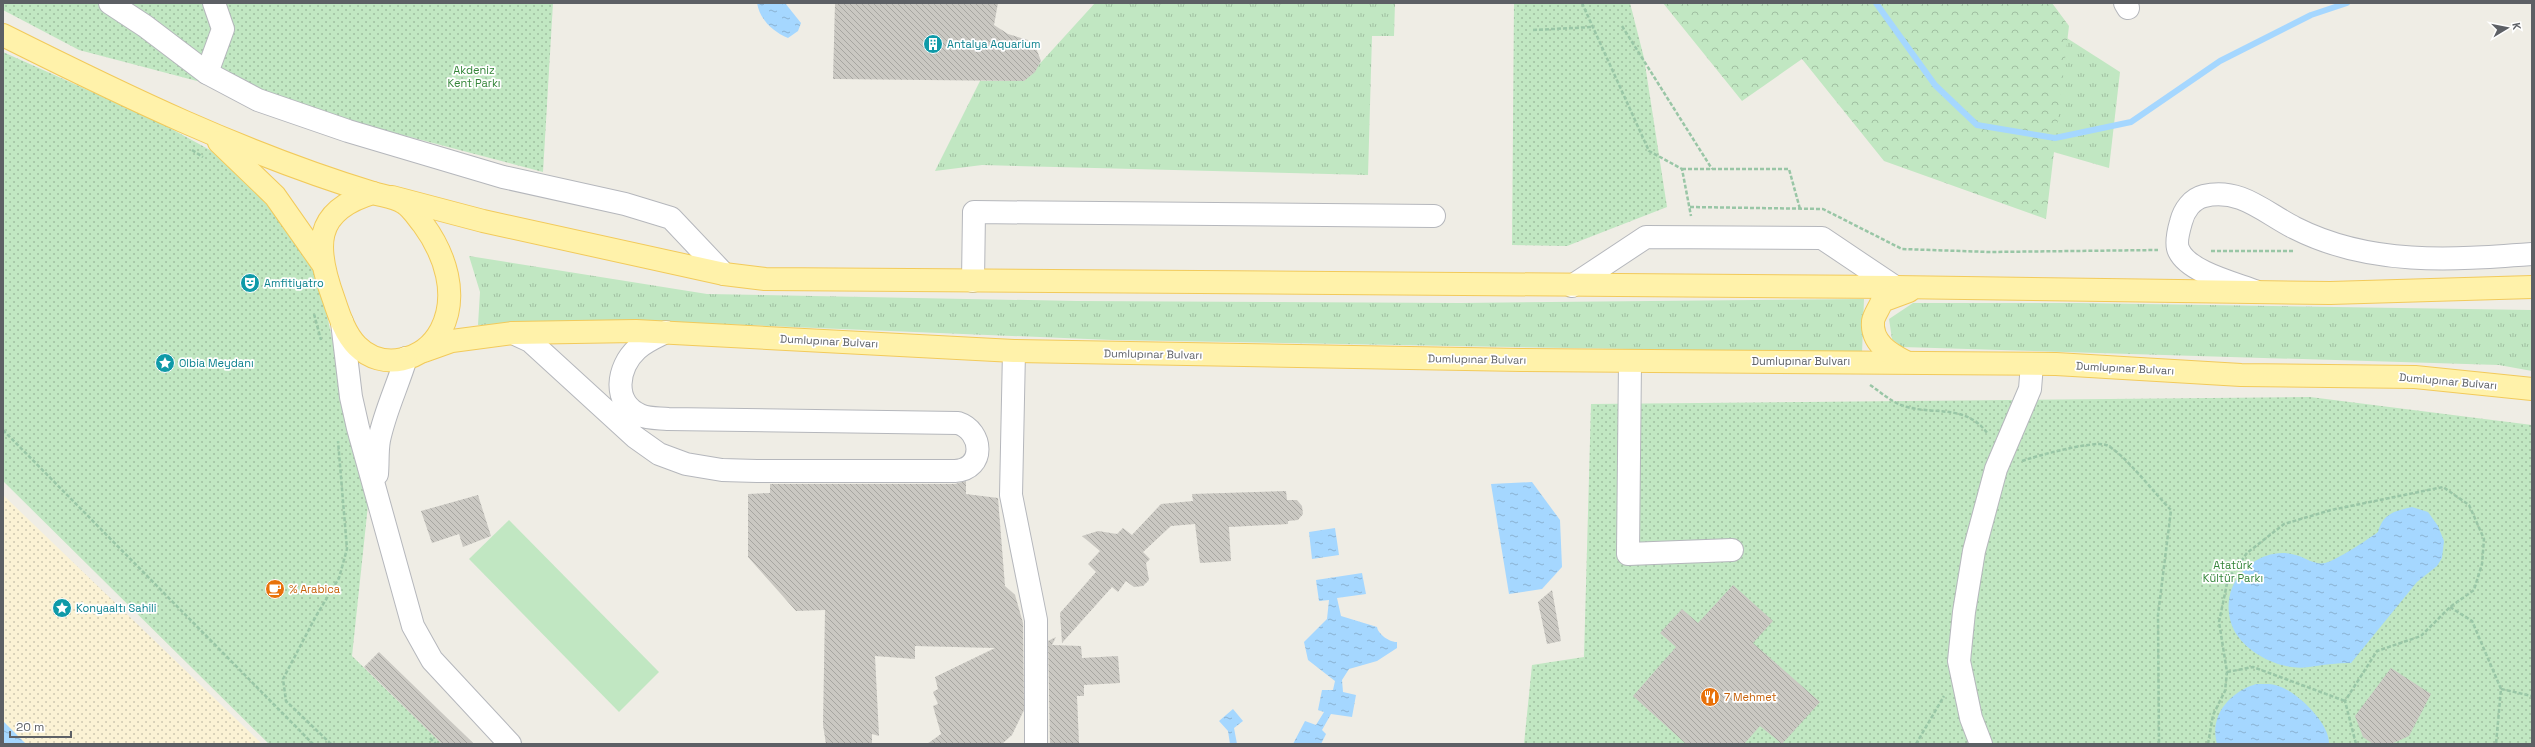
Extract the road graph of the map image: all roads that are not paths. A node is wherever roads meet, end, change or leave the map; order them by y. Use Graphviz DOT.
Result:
graph roads {
  1 [pos="110,3"];
  2 [pos="214,3"];
  3 [pos="3,35"];
  4 [pos="207,73"];
  5 [pos="212,136"];
  6 [pos="382,195"];
  7 [pos="1434,216"];
  8 [pos="2532,254"];
  9 [pos="322,263"];
  10 [pos="724,274"];
  11 [pos="973,281"];
  12 [pos="1572,286"];
  13 [pos="1895,287"];
  14 [pos="2532,287"];
  15 [pos="1916,289"];
  16 [pos="2258,292"];
  17 [pos="342,322"];
  18 [pos="666,332"];
  19 [pos="513,333"];
  20 [pos="1014,351"];
  21 [pos="415,354"];
  22 [pos="1630,361"];
  23 [pos="1906,362"];
  24 [pos="2032,364"];
  25 [pos="2532,389"];
  26 [pos="376,491"];
  27 [pos="1732,550"];
  28 [pos="510,744"];
  29 [pos="1036,744"];
  30 [pos="1981,744"];
  1 -- 4 [label="street"];
  2 -- 4 [label="street"];
  3 -- 5 [label="main road"];
  4 -- 10 [label="street"];
  5 -- 6 [label="main road"];
  5 -- 9 [label="main road"];
  6 -- 9 [label="main road"];
  6 -- 10 [label="main road"];
  6 -- 21 [label="main road"];
  7 -- 11 [label="street"];
  8 -- 16 [label="street"];
  9 -- 17 [label="main road, Dumlupınar Bulvarı"];
  10 -- 11 [label="main road"];
  11 -- 12 [label="main road"];
  12 -- 13 [label="main road"];
  12 -- 13 [label="street"];
  13 -- 15 [label="main road"];
  14 -- 16 [label="main road"];
  15 -- 16 [label="main road"];
  15 -- 23 [label="main road"];
  17 -- 21 [label="main road, Dumlupınar Bulvarı"];
  17 -- 26 [label="street"];
  18 -- 19 [label="main road, Dumlupınar Bulvarı"];
  18 -- 19 [label="street"];
  18 -- 20 [label="main road, Dumlupınar Bulvarı"];
  19 -- 21 [label="main road, Dumlupınar Bulvarı"];
  20 -- 22 [label="main road, Dumlupınar Bulvarı"];
  20 -- 29 [label="street"];
  21 -- 26 [label="street"];
  22 -- 23 [label="main road, Dumlupınar Bulvarı"];
  22 -- 27 [label="street"];
  23 -- 24 [label="main road, Dumlupınar Bulvarı"];
  24 -- 25 [label="main road, Dumlupınar Bulvarı"];
  24 -- 30 [label="street"];
  26 -- 28 [label="street"];
}
